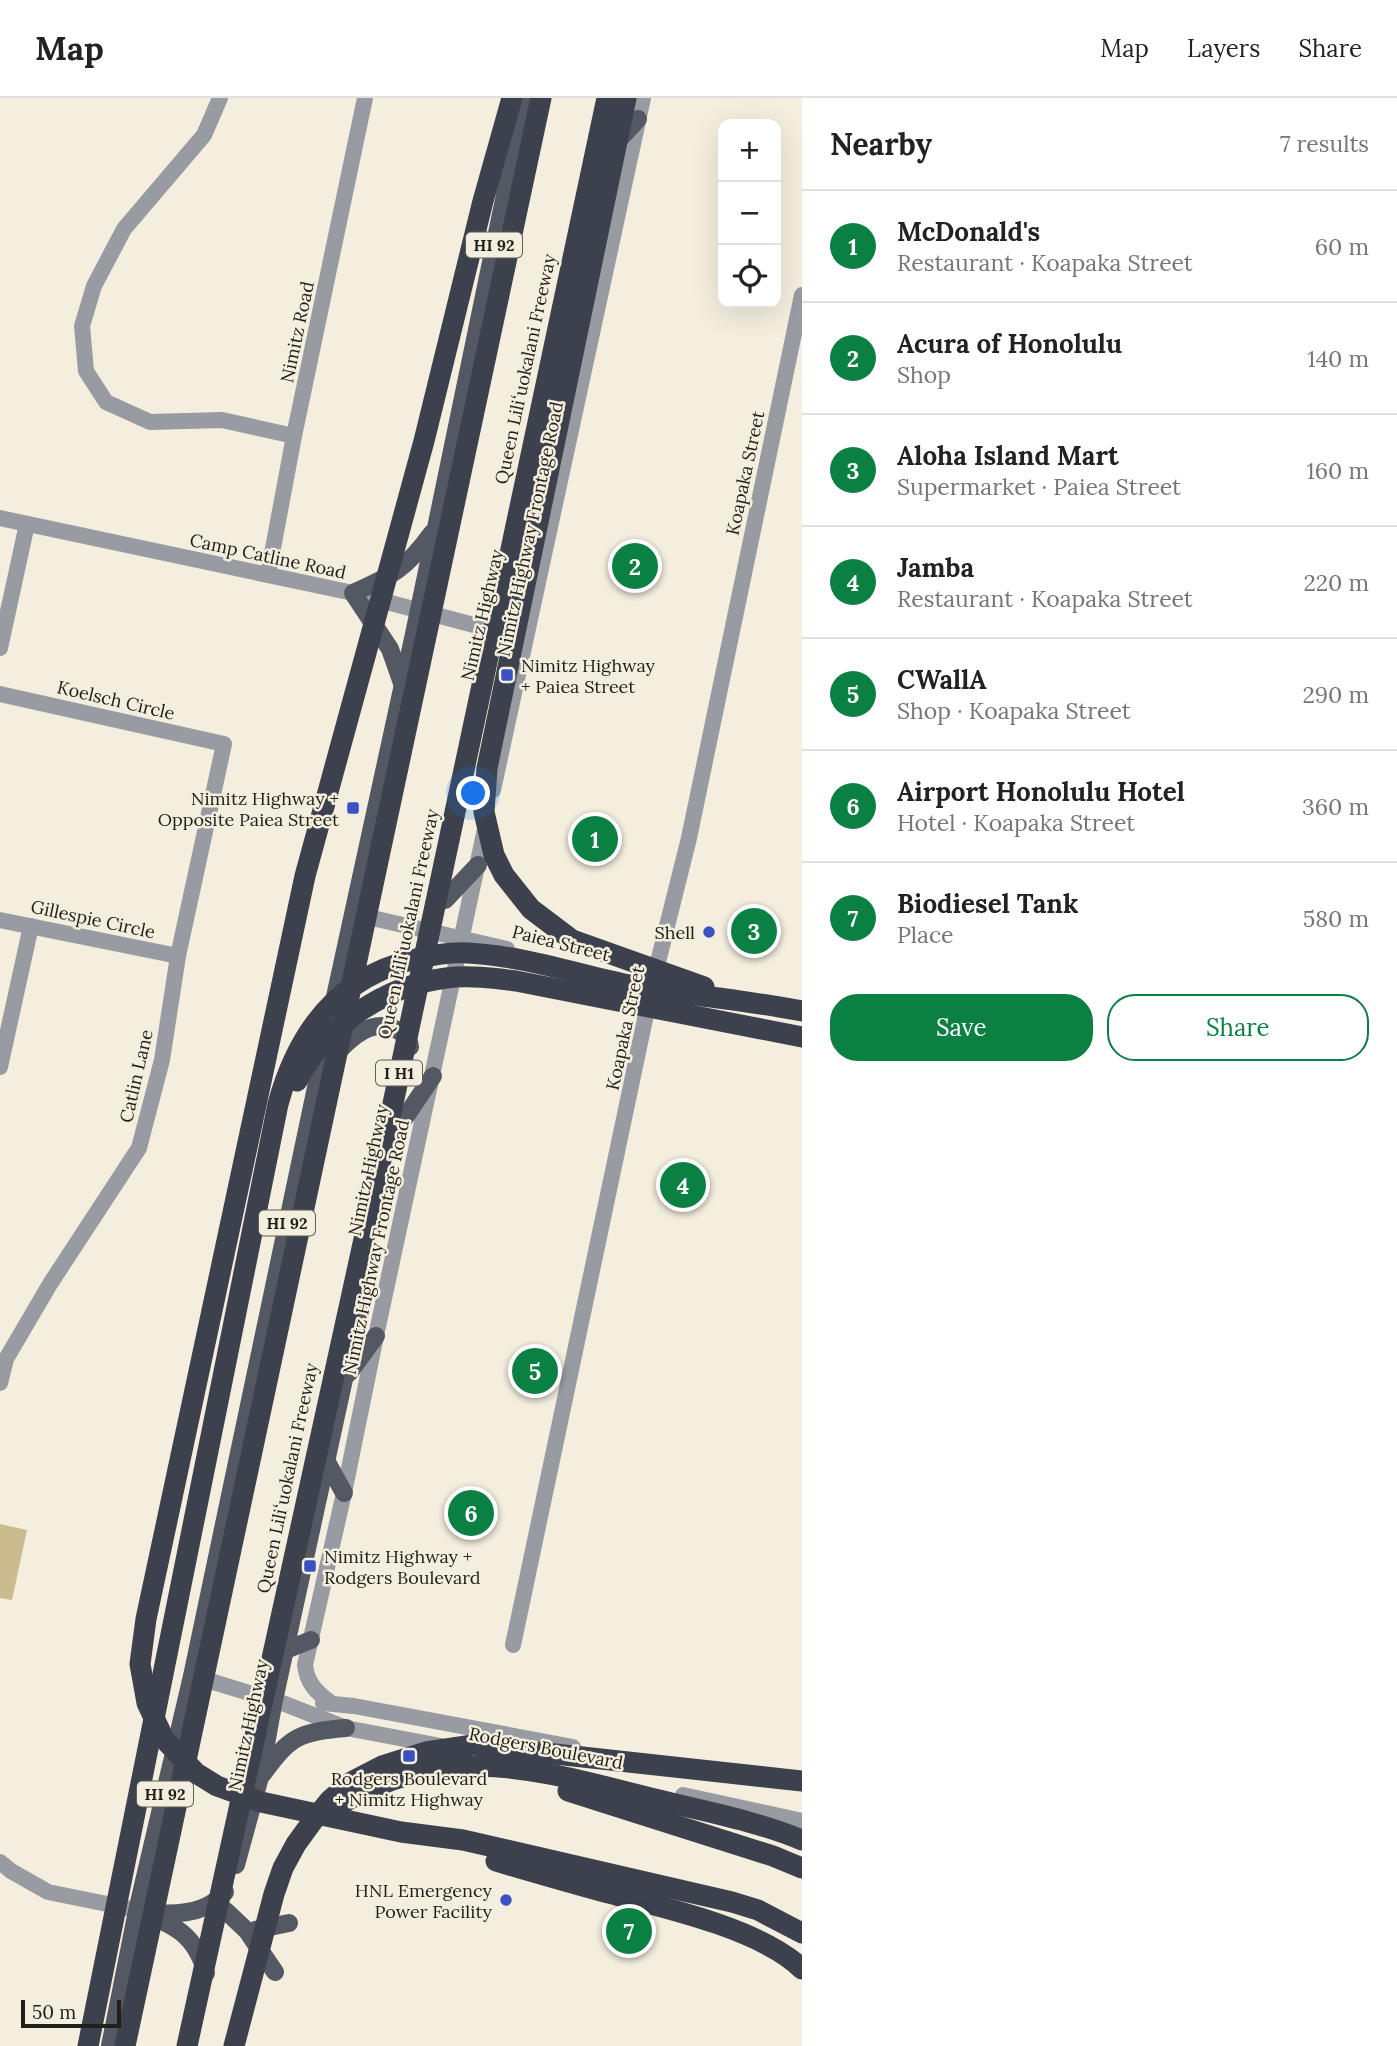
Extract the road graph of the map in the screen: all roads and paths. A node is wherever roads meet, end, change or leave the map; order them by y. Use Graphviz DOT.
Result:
graph roads {
  1 [pos="220,98"];
  2 [pos="365,98"];
  3 [pos="512,98"];
  4 [pos="525,98"];
  5 [pos="541,98"];
  6 [pos="607,98"];
  7 [pos="624,98"];
  8 [pos="643,98"];
  9 [pos="638,120"];
  10 [pos="611,149"];
  11 [pos="802,295"];
  12 [pos="571,332"];
  13 [pos="583,369"];
  14 [pos="294,436"];
  15 [pos="0,518"];
  16 [pos="27,524"];
  17 [pos="436,528"];
  18 [pos="268,575"];
  19 [pos="540,576"];
  20 [pos="6,588"];
  21 [pos="353,593"];
  22 [pos="505,606"];
  23 [pos="419,610"];
  24 [pos="499,631"];
  25 [pos="526,641"];
  26 [pos="0,648"];
  27 [pos="403,686"];
  28 [pos="0,694"];
  29 [pos="224,744"];
  30 [pos="478,865"];
  31 [pos="445,900"];
  32 [pos="353,913"];
  33 [pos="0,920"];
  34 [pos="31,926"];
  35 [pos="439,933"];
  36 [pos="463,938"];
  37 [pos="178,956"];
  38 [pos="652,986"];
  39 [pos="744,1001"];
  40 [pos="802,1013"];
  41 [pos="802,1037"];
  42 [pos="0,1066"];
  43 [pos="411,1068"];
  44 [pos="319,1073"];
  45 [pos="433,1076"];
  46 [pos="398,1128"];
  47 [pos="269,1152"];
  48 [pos="376,1336"];
  49 [pos="345,1379"];
  50 [pos="0,1383"];
  51 [pos="327,1461"];
  52 [pos="344,1493"];
  53 [pos="311,1640"];
  54 [pos="513,1645"];
  55 [pos="286,1650"];
  56 [pos="192,1676"];
  57 [pos="280,1702"];
  58 [pos="331,1703"];
  59 [pos="346,1728"];
  60 [pos="493,1765"];
  61 [pos="260,1777"];
  62 [pos="802,1781"];
  63 [pos="802,1791"];
  64 [pos="802,1821"];
  65 [pos="312,1822"];
  66 [pos="401,1832"];
  67 [pos="802,1840"];
  68 [pos="0,1862"];
  69 [pos="802,1868"];
  70 [pos="231,1884"];
  71 [pos="106,1904"];
  72 [pos="138,1911"];
  73 [pos="226,1911"];
  74 [pos="289,1923"];
  75 [pos="247,1931"];
  76 [pos="802,1933"];
  77 [pos="131,1941"];
  78 [pos="802,1969"];
  79 [pos="275,1972"];
  80 [pos="208,1990"];
  81 [pos="88,2046"];
  82 [pos="110,2046"];
  83 [pos="125,2046"];
  84 [pos="187,2046"];
  85 [pos="197,2046"];
  86 [pos="234,2046"];
  1 -- 14 [label="street"];
  2 -- 14 [label="street, Nimitz Road"];
  3 -- 66 [label="highway"];
  4 -- 17 [label="main road, HI 92"];
  5 -- 83 [label="highway"];
  6 -- 84 [label="highway, Queen Liliʻuokalani Freeway / I H1"];
  7 -- 10 [label="main road, Nimitz Highway"];
  7 -- 39 [label="highway"];
  8 -- 9 [label="street, Nimitz Highway Frontage Road"];
  9 -- 10 [label="main road"];
  9 -- 13 [label="street, Nimitz Highway Frontage Road"];
  10 -- 12 [label="main road, Nimitz Highway"];
  11 -- 38 [label="street, Koapaka Street"];
  12 -- 13 [label="main road"];
  12 -- 22 [label="main road, Nimitz Highway"];
  13 -- 19 [label="street, Nimitz Highway Frontage Road"];
  14 -- 18 [label="street, Nimitz Road"];
  15 -- 16 [label="street, Camp Catline Road"];
  16 -- 18 [label="street, Camp Catline Road"];
  16 -- 20 [label="street"];
  17 -- 21 [label="main road"];
  17 -- 23 [label="main road, HI 92"];
  18 -- 21 [label="street, Camp Catline Road"];
  19 -- 22 [label="main road"];
  19 -- 25 [label="street, Nimitz Highway Frontage Road"];
  20 -- 26 [label="street"];
  21 -- 23 [label="street, Camp Catline Road"];
  21 -- 27 [label="main road"];
  22 -- 24 [label="main road, Nimitz Highway"];
  23 -- 24 [label="street, Camp Catline Road"];
  23 -- 27 [label="main road, HI 92"];
  24 -- 25 [label="street, Camp Catline Road"];
  24 -- 31 [label="main road, Nimitz Highway"];
  25 -- 30 [label="street, Nimitz Highway Frontage Road"];
  27 -- 32 [label="main road, HI 92"];
  28 -- 29 [label="street, Koelsch Circle"];
  29 -- 37 [label="street, Catlin Lane"];
  30 -- 31 [label="main road"];
  30 -- 36 [label="street, Nimitz Highway Frontage Road"];
  31 -- 35 [label="main road, Nimitz Highway"];
  32 -- 35 [label="street, Paiea Street"];
  32 -- 44 [label="main road, HI 92"];
  33 -- 34 [label="street, Gillespie Circle"];
  34 -- 37 [label="street, Gillespie Circle"];
  34 -- 42 [label="street"];
  35 -- 36 [label="street, Paiea Street"];
  35 -- 43 [label="main road, Nimitz Highway"];
  36 -- 38 [label="street, Paiea Street"];
  36 -- 45 [label="street, Nimitz Highway Frontage Road"];
  37 -- 50 [label="street, Catlin Lane"];
  38 -- 40 [label="street, Paiea Street"];
  38 -- 54 [label="street, Koapaka Street"];
  39 -- 40 [label="highway"];
  39 -- 47 [label="highway"];
  41 -- 47 [label="highway"];
  43 -- 44 [label="main road"];
  43 -- 46 [label="main road, Nimitz Highway"];
  44 -- 56 [label="main road, HI 92"];
  45 -- 46 [label="main road"];
  45 -- 48 [label="street, Nimitz Highway Frontage Road"];
  46 -- 49 [label="main road, Nimitz Highway"];
  47 -- 81 [label="highway"];
  48 -- 49 [label="main road"];
  48 -- 52 [label="street, Nimitz Highway Frontage Road"];
  49 -- 51 [label="main road, Nimitz Highway"];
  51 -- 52 [label="main road"];
  51 -- 55 [label="main road, Nimitz Highway"];
  52 -- 53 [label="street, Nimitz Highway Frontage Road"];
  53 -- 55 [label="main road"];
  53 -- 58 [label="street, Nimitz Highway Frontage Road"];
  55 -- 57 [label="main road, Nimitz Highway"];
  56 -- 57 [label="street, Rodgers Boulevard"];
  56 -- 72 [label="main road, HI 92"];
  57 -- 58 [label="street, Rodgers Boulevard"];
  57 -- 59 [label="street, Rodgers Boulevard"];
  57 -- 61 [label="main road, Nimitz Highway"];
  58 -- 63 [label="street, Rodgers Boulevard"];
  59 -- 61 [label="main road"];
  59 -- 64 [label="street, Rodgers Boulevard"];
  60 -- 65 [label="highway"];
  60 -- 67 [label="highway"];
  60 -- 69 [label="highway"];
  61 -- 70 [label="main road, Nimitz Highway"];
  62 -- 65 [label="highway"];
  65 -- 86 [label="highway"];
  66 -- 76 [label="highway"];
  66 -- 78 [label="highway"];
  68 -- 71 [label="street"];
  70 -- 72 [label="main road"];
  70 -- 73 [label="main road, Nimitz Highway"];
  71 -- 72 [label="street"];
  71 -- 77 [label="main road"];
  72 -- 77 [label="main road, HI 92"];
  72 -- 80 [label="main road"];
  73 -- 75 [label="main road"];
  73 -- 80 [label="main road, Nimitz Highway"];
  74 -- 75 [label="main road"];
  75 -- 79 [label="main road"];
  77 -- 82 [label="main road, HI 92"];
  80 -- 85 [label="main road, Nimitz Highway"];
}
